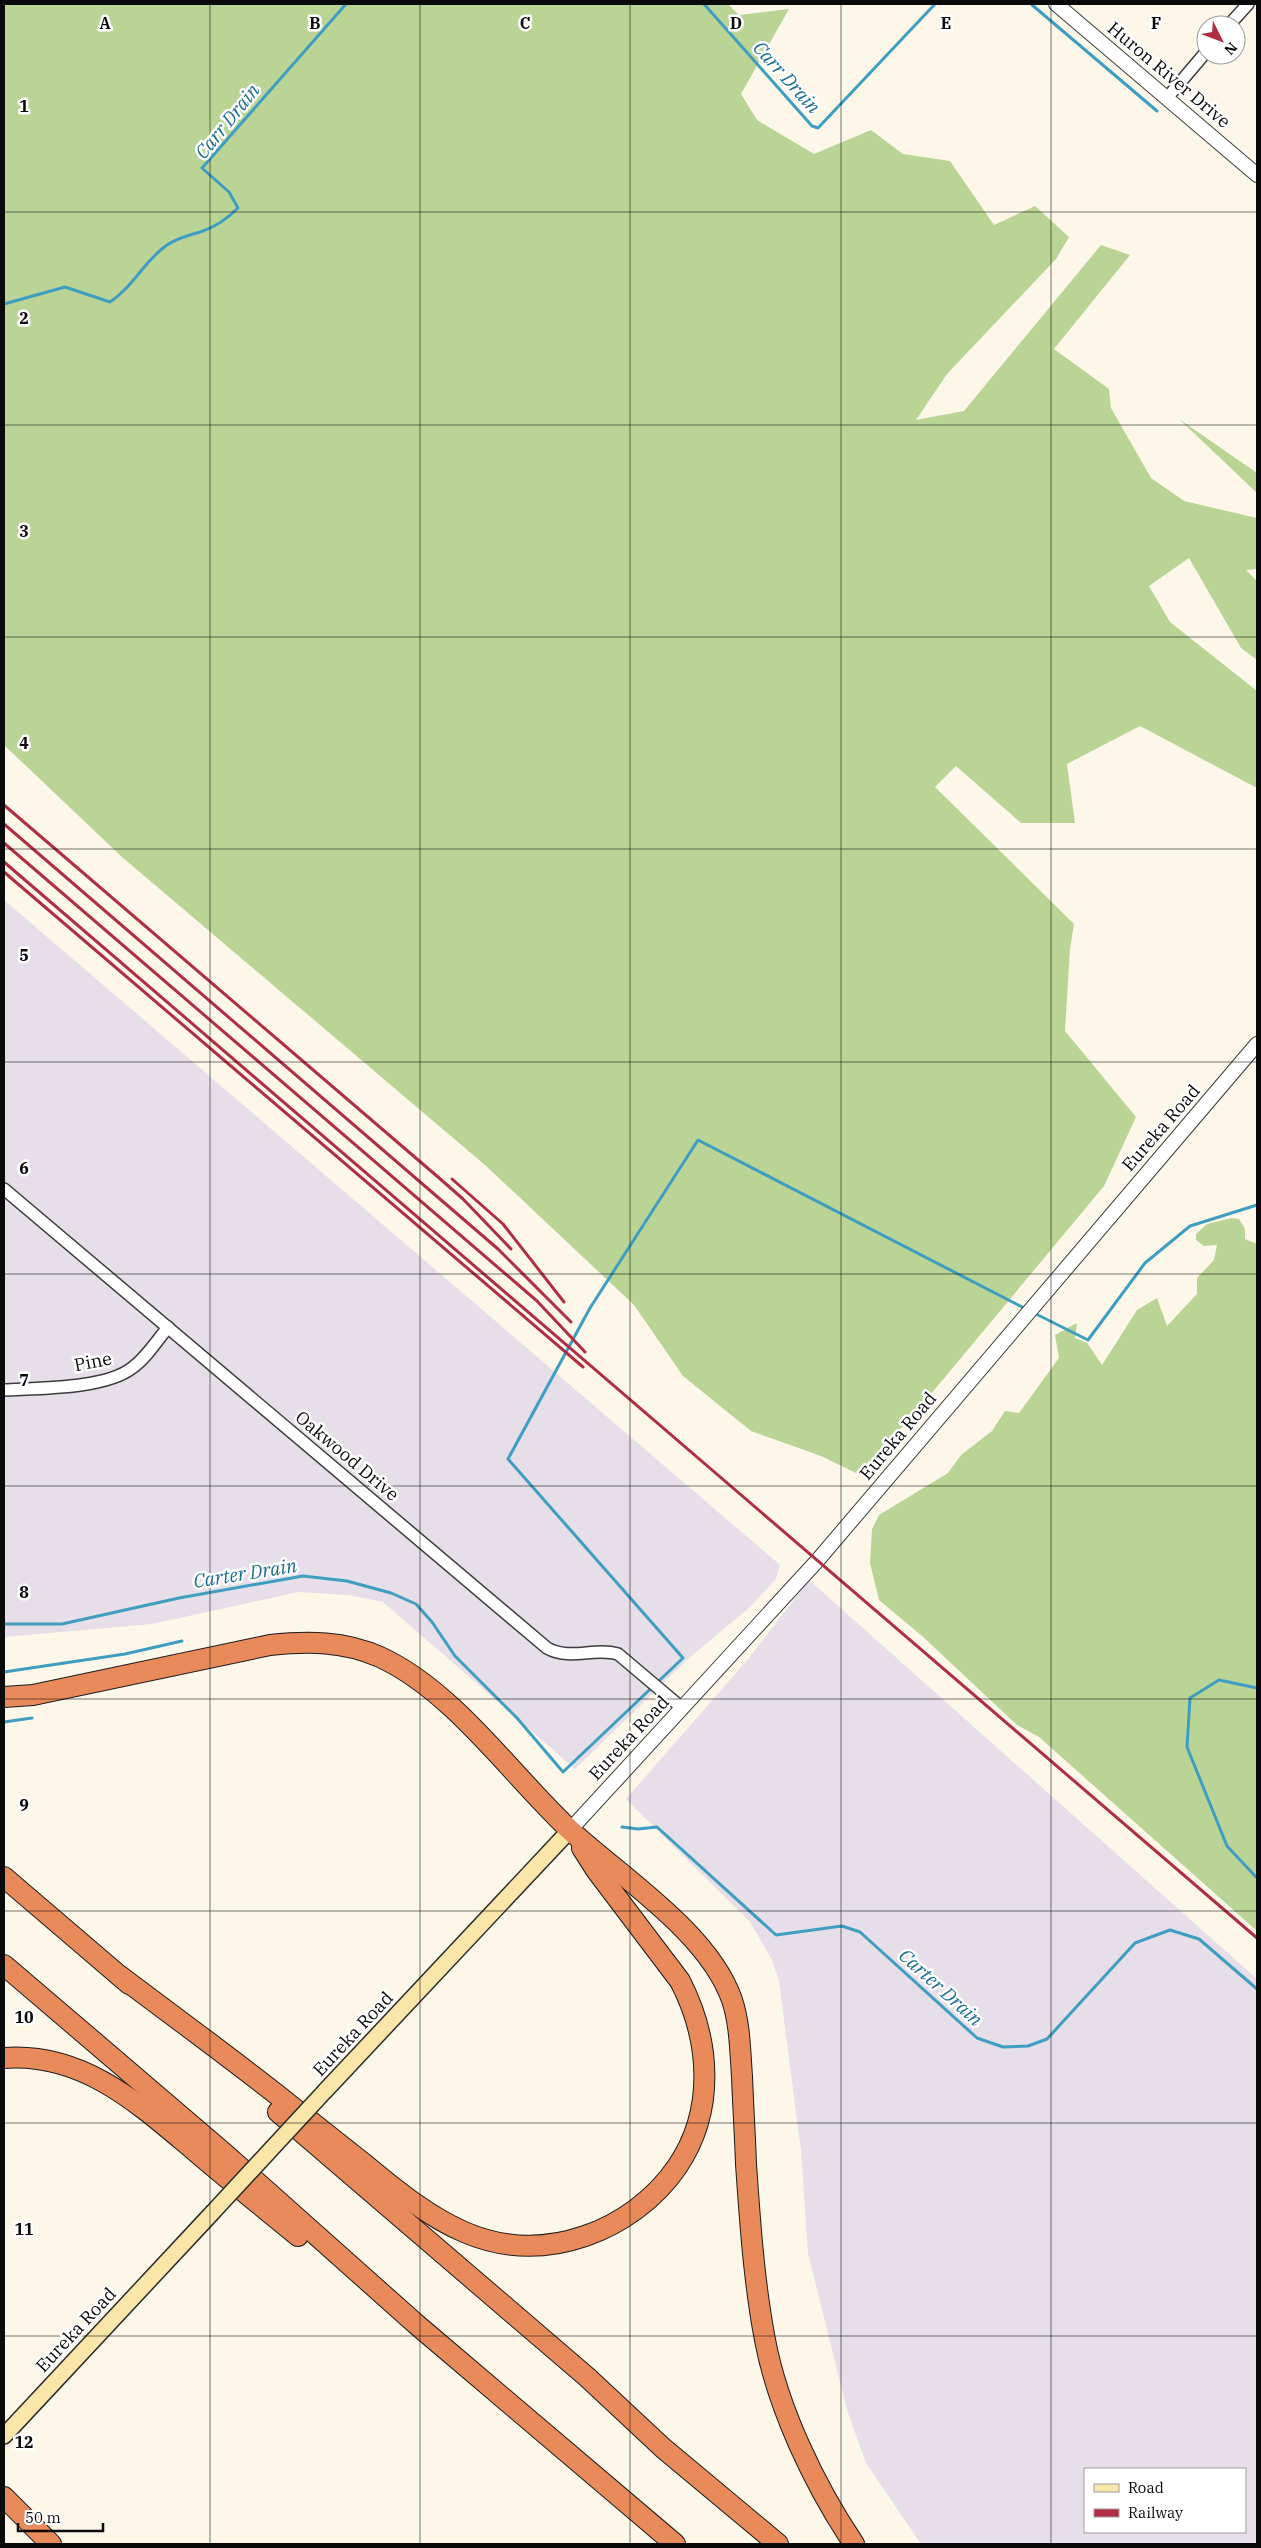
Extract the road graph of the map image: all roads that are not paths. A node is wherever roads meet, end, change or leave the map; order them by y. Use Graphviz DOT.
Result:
graph roads {
  1 [pos="1056,4"];
  2 [pos="1248,4"];
  3 [pos="1238,15"];
  4 [pos="1196,64"];
  5 [pos="1166,98"];
  6 [pos="1257,175"];
  7 [pos="1257,1044"];
  8 [pos="4,1189"];
  9 [pos="168,1327"];
  10 [pos="4,1390"];
  11 [pos="4,1697"];
  12 [pos="682,1708"];
  13 [pos="570,1830"];
  14 [pos="4,1877"];
  15 [pos="4,1965"];
  16 [pos="120,1976"];
  17 [pos="4,2058"];
  18 [pos="416,2324"];
  19 [pos="4,2436"];
  20 [pos="4,2497"];
  21 [pos="51,2544"];
  22 [pos="675,2544"];
  23 [pos="778,2544"];
  24 [pos="854,2544"];
  1 -- 5 [label="street, Huron River Drive"];
  2 -- 3 [label="street"];
  4 -- 5 [label="street"];
  5 -- 6 [label="street, Huron River Drive"];
  7 -- 12 [label="street, Eureka Road"];
  8 -- 9 [label="street, Oakwood Drive"];
  9 -- 10 [label="street, Pine"];
  9 -- 12 [label="street, Oakwood Drive"];
  11 -- 13 [label="highway"];
  12 -- 13 [label="street, Eureka Road"];
  13 -- 16 [label="highway"];
  13 -- 19 [label="main road, Eureka Road, bridge"];
  13 -- 24 [label="highway"];
  14 -- 16 [label="highway"];
  15 -- 18 [label="highway"];
  16 -- 23 [label="highway"];
  17 -- 18 [label="highway"];
  18 -- 22 [label="highway"];
  20 -- 21 [label="highway"];
}
